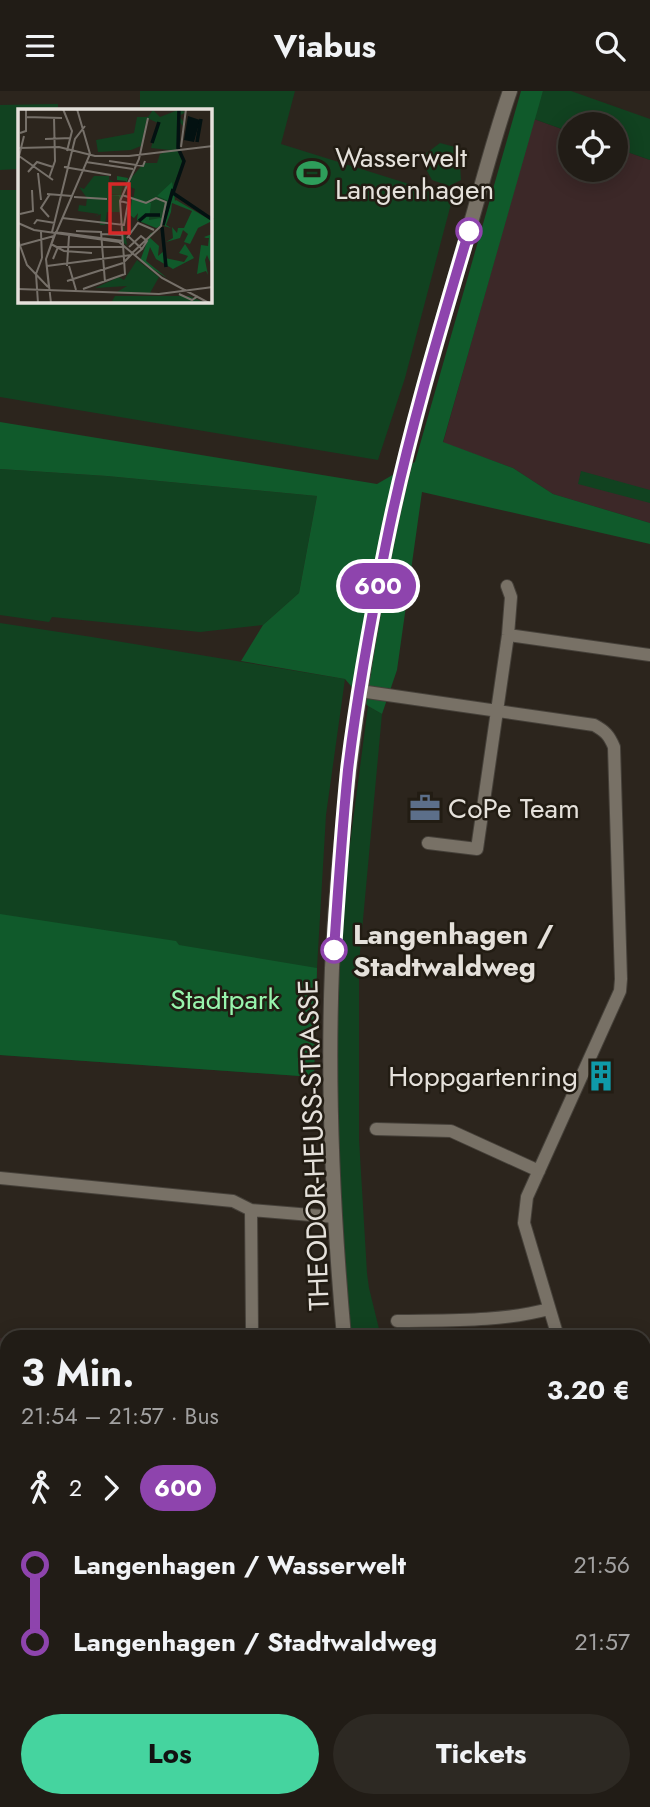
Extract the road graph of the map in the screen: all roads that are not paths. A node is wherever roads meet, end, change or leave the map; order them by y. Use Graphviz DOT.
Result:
graph roads {
  1 [pos="510,91"];
  2 [pos="507,586"];
  3 [pos="508,635"];
  4 [pos="650,655"];
  5 [pos="360,691"];
  6 [pos="497,711"];
  7 [pos="428,843"];
  8 [pos="376,1129"];
  9 [pos="539,1171"];
  10 [pos="0,1178"];
  11 [pos="251,1210"];
  12 [pos="335,1216"];
  13 [pos="549,1309"];
  14 [pos="397,1321"];
  15 [pos="252,1330"];
  16 [pos="343,1330"];
  17 [pos="556,1330"];
  1 -- 5 [label="street, THEODOR-HEUSS-STRASSE"];
  2 -- 3 [label="street"];
  3 -- 4 [label="street"];
  3 -- 6 [label="street"];
  5 -- 6 [label="street"];
  5 -- 12 [label="street, THEODOR-HEUSS-STRASSE"];
  6 -- 7 [label="street"];
  6 -- 9 [label="street"];
  8 -- 9 [label="street"];
  9 -- 13 [label="street"];
  10 -- 11 [label="street"];
  11 -- 12 [label="street"];
  11 -- 15 [label="street"];
  12 -- 16 [label="street, THEODOR-HEUSS-STRASSE"];
  13 -- 14 [label="street"];
  13 -- 17 [label="street"];
}
